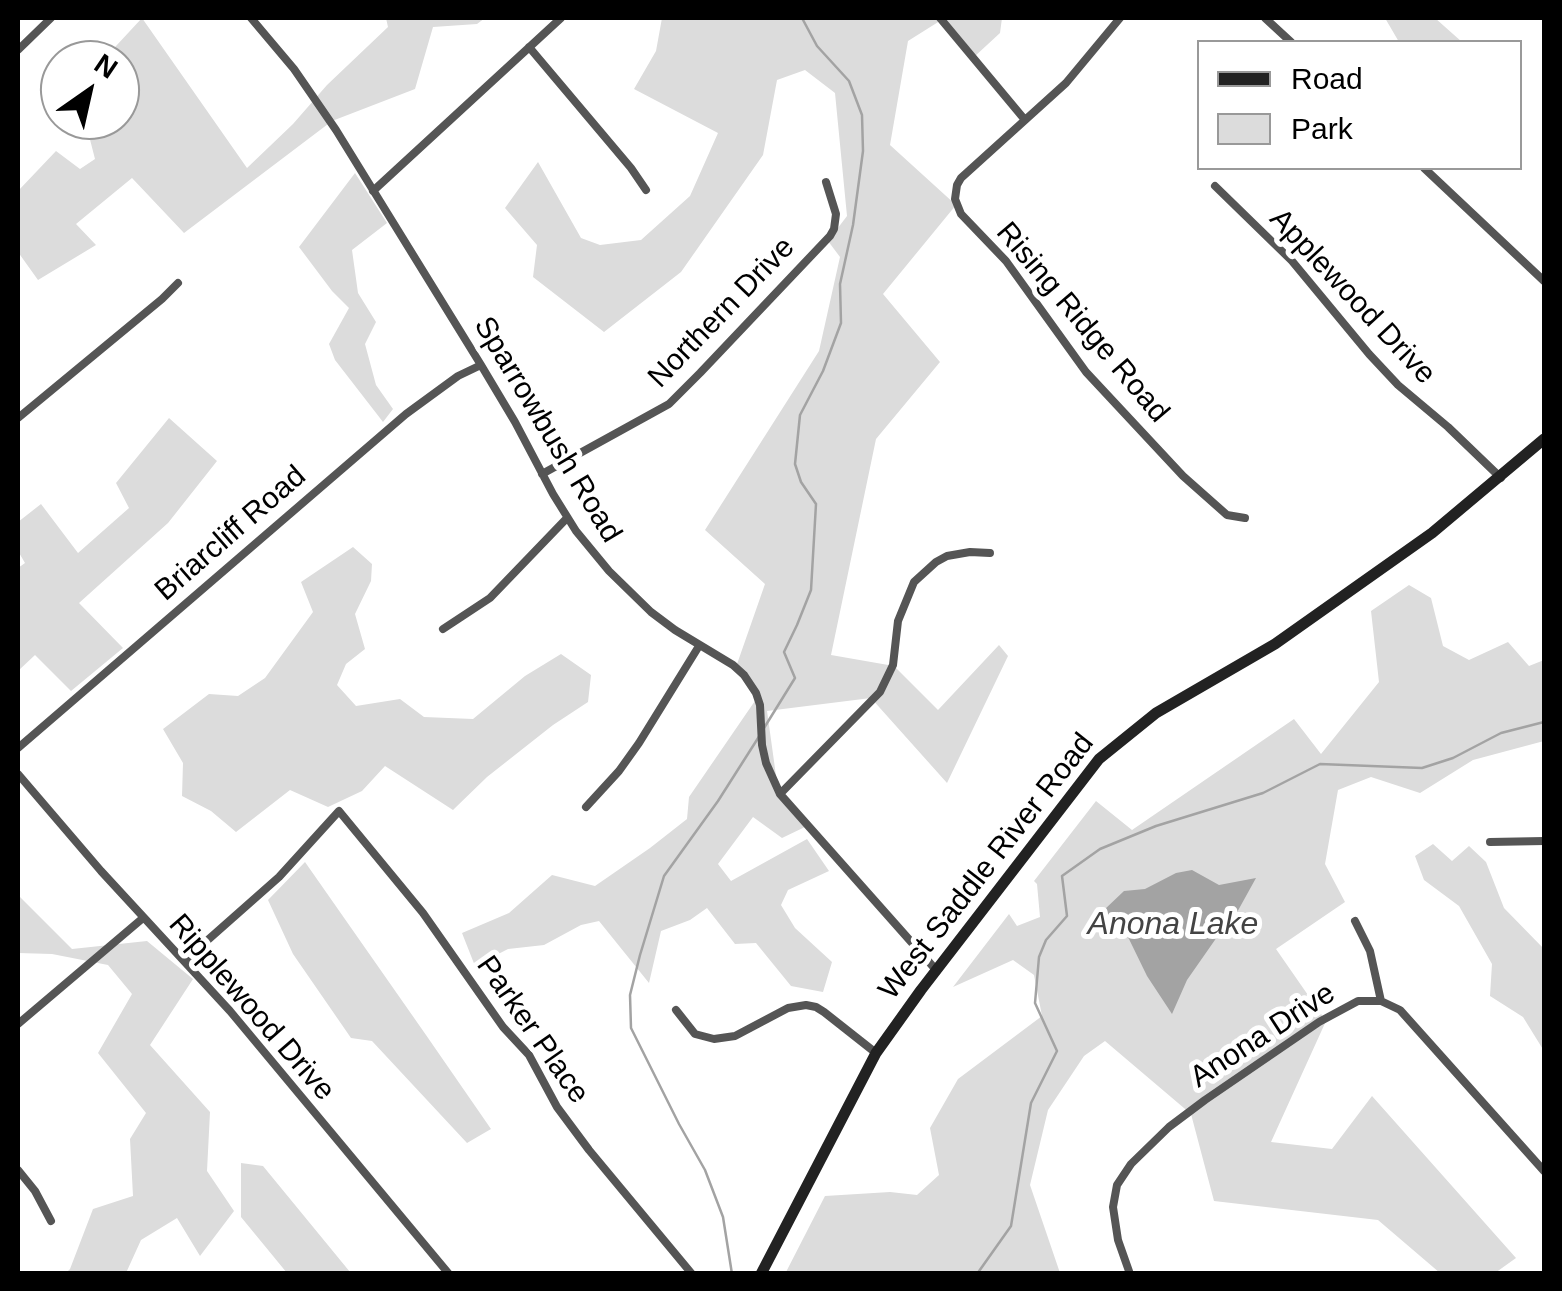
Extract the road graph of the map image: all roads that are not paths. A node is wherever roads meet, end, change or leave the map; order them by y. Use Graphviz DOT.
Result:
graph roads {
  1 [pos="51,18"];
  2 [pos="251,18"];
  3 [pos="560,18"];
  4 [pos="940,18"];
  5 [pos="1120,18"];
  6 [pos="1264,18"];
  7 [pos="1289,40"];
  8 [pos="530,47"];
  9 [pos="18,50"];
  10 [pos="1025,120"];
  11 [pos="1426,170"];
  12 [pos="826,182"];
  13 [pos="1215,186"];
  14 [pos="646,190"];
  15 [pos="373,191"];
  16 [pos="1544,280"];
  17 [pos="178,284"];
  18 [pos="481,364"];
  19 [pos="18,418"];
  20 [pos="1544,439"];
  21 [pos="542,474"];
  22 [pos="1501,478"];
  23 [pos="567,518"];
  24 [pos="1246,518"];
  25 [pos="990,553"];
  26 [pos="443,629"];
  27 [pos="699,646"];
  28 [pos="18,748"];
  29 [pos="18,774"];
  30 [pos="780,794"];
  31 [pos="586,807"];
  32 [pos="1544,841"];
  33 [pos="1490,842"];
  34 [pos="143,918"];
  35 [pos="1355,921"];
  36 [pos="184,961"];
  37 [pos="937,971"];
  38 [pos="1381,1001"];
  39 [pos="676,1010"];
  40 [pos="18,1024"];
  41 [pos="876,1053"];
  42 [pos="18,1170"];
  43 [pos="1544,1171"];
  44 [pos="51,1220"];
  45 [pos="449,1274"];
  46 [pos="692,1274"];
  47 [pos="760,1274"];
  48 [pos="1130,1274"];
  1 -- 9 [label="street"];
  2 -- 15 [label="street, Sparrowbush Road"];
  3 -- 8 [label="street"];
  4 -- 10 [label="street"];
  5 -- 10 [label="street"];
  6 -- 7 [label="street"];
  8 -- 14 [label="street"];
  8 -- 15 [label="street"];
  10 -- 24 [label="street, Rising Ridge Road"];
  11 -- 16 [label="street"];
  12 -- 21 [label="street, Northern Drive"];
  13 -- 22 [label="street, Applewood Drive"];
  15 -- 18 [label="street, Sparrowbush Road"];
  17 -- 19 [label="street"];
  18 -- 21 [label="street, Sparrowbush Road"];
  18 -- 28 [label="street, Briarcliff Road"];
  20 -- 22 [label="street, West Saddle River Road"];
  21 -- 23 [label="street, Sparrowbush Road"];
  22 -- 37 [label="street, West Saddle River Road"];
  23 -- 26 [label="street"];
  23 -- 27 [label="street, Sparrowbush Road"];
  25 -- 30 [label="street"];
  27 -- 30 [label="street, Sparrowbush Road"];
  27 -- 31 [label="street"];
  29 -- 34 [label="street, Ripplewood Drive"];
  30 -- 37 [label="street, Sparrowbush Road"];
  32 -- 33 [label="street"];
  34 -- 36 [label="street, Ripplewood Drive"];
  34 -- 40 [label="street"];
  35 -- 38 [label="street"];
  36 -- 45 [label="street, Ripplewood Drive"];
  36 -- 46 [label="street, Parker Place"];
  37 -- 41 [label="street, West Saddle River Road"];
  38 -- 43 [label="street, Anona Drive"];
  38 -- 48 [label="street, Anona Drive"];
  39 -- 41 [label="street"];
  41 -- 47 [label="street, West Saddle River Road"];
  42 -- 44 [label="street"];
}
